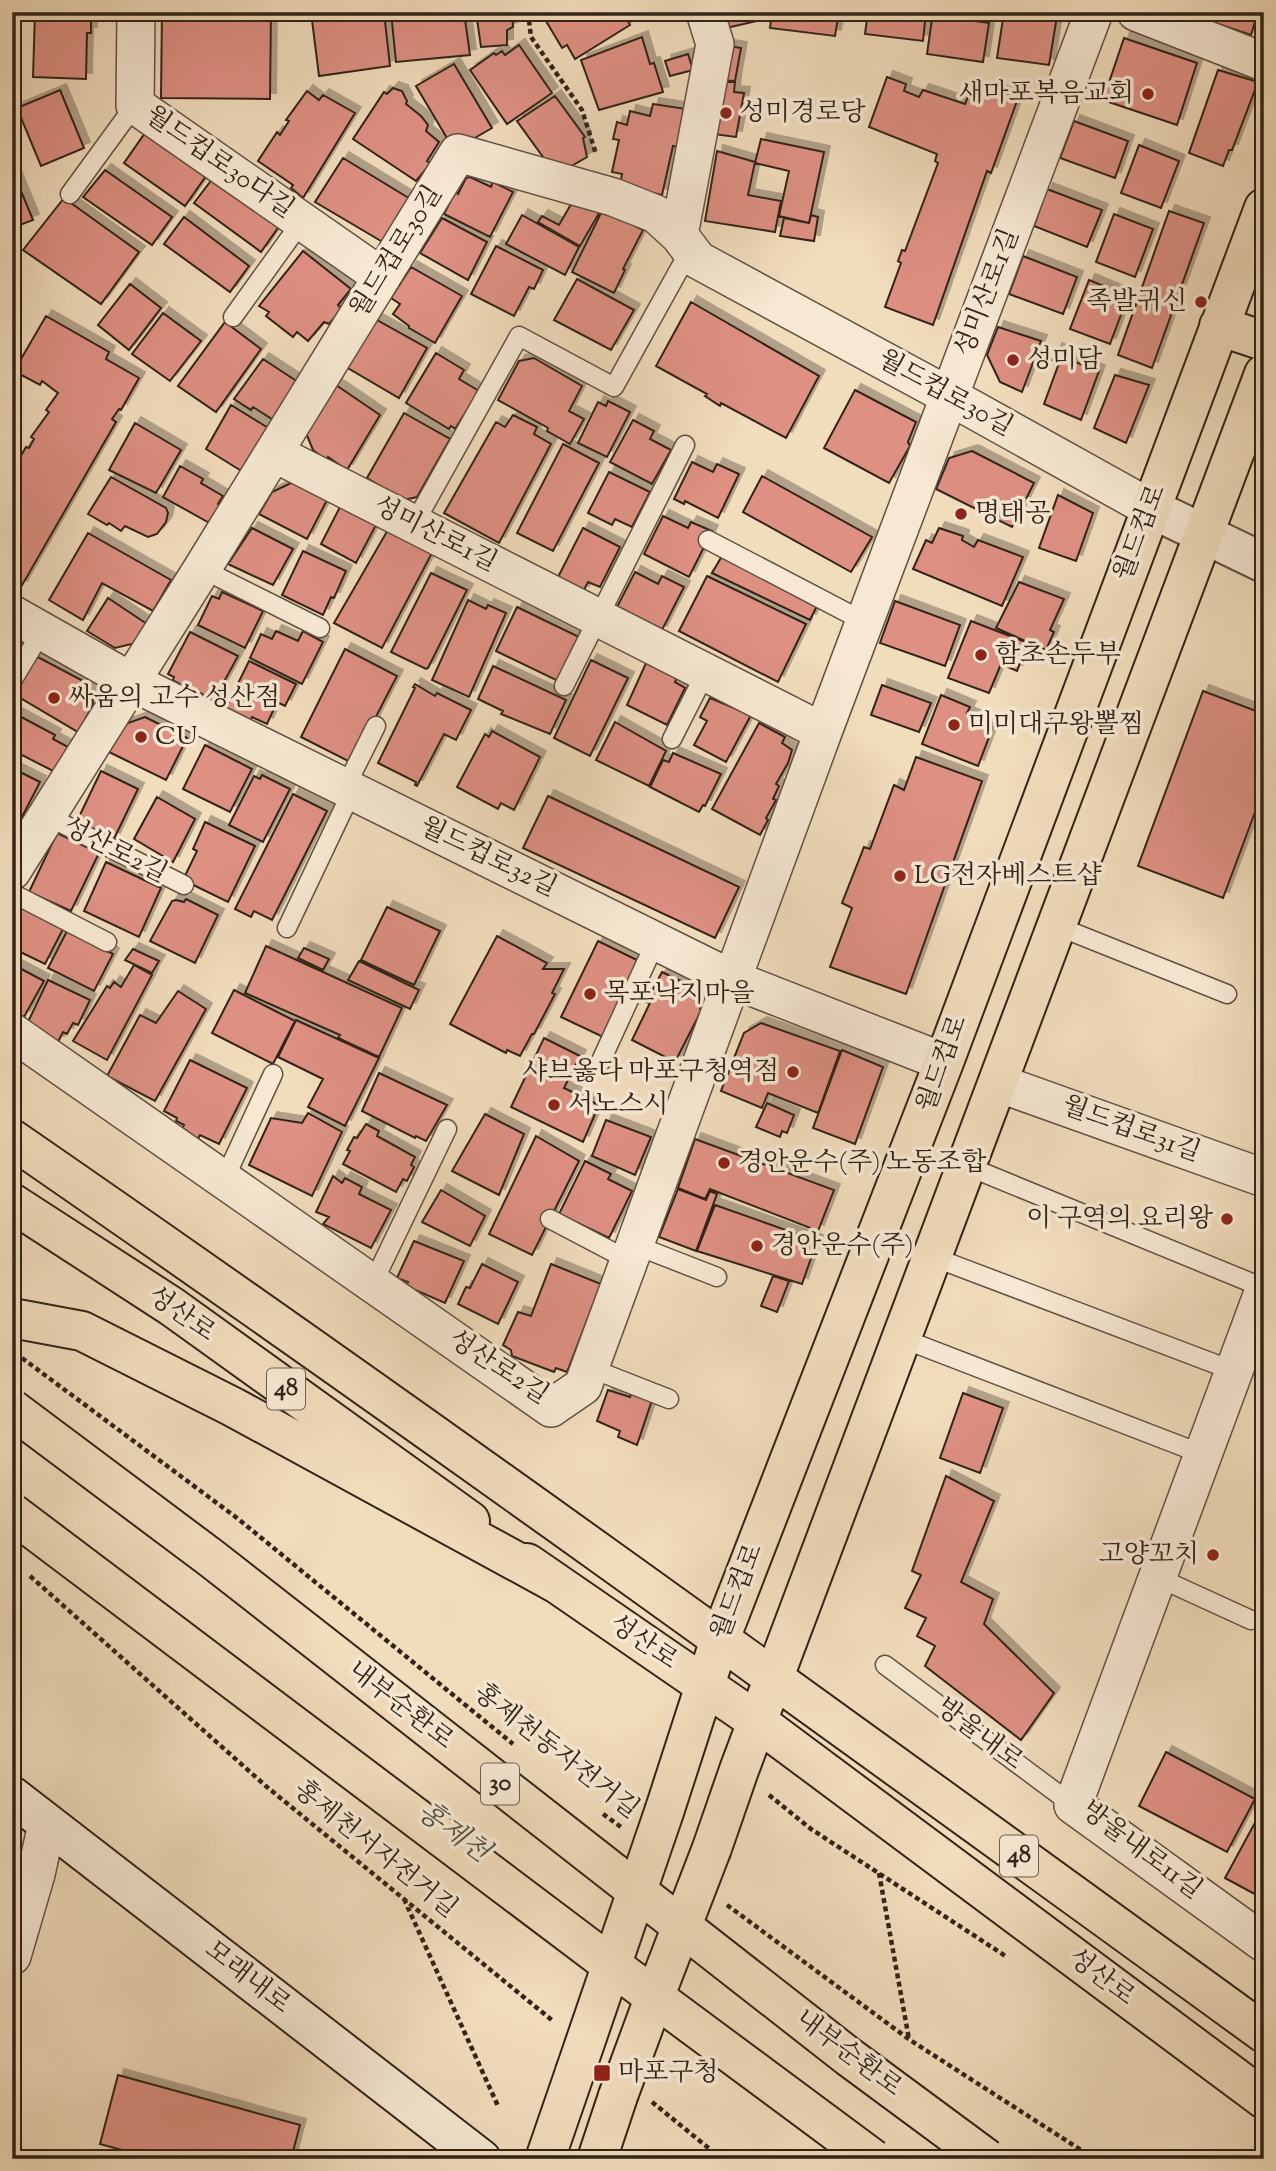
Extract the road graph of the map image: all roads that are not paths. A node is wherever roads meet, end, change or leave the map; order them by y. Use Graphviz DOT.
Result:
graph roads {
  1 [pos="136,12"];
  2 [pos="705,12"];
  3 [pos="1094,12"];
  4 [pos="1136,12"];
  5 [pos="1261,53"];
  6 [pos="135,105"];
  7 [pos="69,194"];
  8 [pos="1264,208"];
  9 [pos="302,221"];
  10 [pos="684,243"];
  11 [pos="382,277"];
  12 [pos="233,317"];
  13 [pos="1219,326"];
  14 [pos="1264,341"];
  15 [pos="1264,374"];
  16 [pos="949,396"];
  17 [pos="685,446"];
  18 [pos="274,453"];
  19 [pos="1150,508"];
  20 [pos="414,524"];
  21 [pos="1204,534"];
  22 [pos="708,540"];
  23 [pos="1264,563"];
  24 [pos="202,569"];
  25 [pos="597,617"];
  26 [pos="27,622"];
  27 [pos="865,622"];
  28 [pos="320,628"];
  29 [pos="1090,670"];
  30 [pos="706,672"];
  31 [pos="12,681"];
  32 [pos="132,682"];
  33 [pos="564,687"];
  34 [pos="1146,688"];
  35 [pos="376,726"];
  36 [pos="823,732"];
  37 [pos="672,739"];
  38 [pos="349,789"];
  39 [pos="47,816"];
  40 [pos="12,871"];
  41 [pos="184,885"];
  42 [pos="12,893"];
  43 [pos="1057,926"];
  44 [pos="287,928"];
  45 [pos="107,942"];
  46 [pos="656,942"];
  47 [pos="734,980"];
  48 [pos="1227,994"];
  49 [pos="12,1032"];
  50 [pos="944,1062"];
  51 [pos="600,1063"];
  52 [pos="273,1074"];
  53 [pos="998,1083"];
  54 [pos="447,1129"];
  55 [pos="12,1139"];
  56 [pos="967,1166"];
  57 [pos="1264,1178"];
  58 [pos="224,1180"];
  59 [pos="12,1203"];
  60 [pos="550,1219"];
  61 [pos="632,1253"];
  62 [pos="933,1257"];
  63 [pos="717,1277"];
  64 [pos="373,1283"];
  65 [pos="1264,1289"];
  66 [pos="12,1318"];
  67 [pos="901,1338"];
  68 [pos="1256,1338"];
  69 [pos="590,1367"];
  70 [pos="1234,1371"];
  71 [pos="669,1399"];
  72 [pos="12,1409"];
  73 [pos="1202,1454"];
  74 [pos="12,1513"];
  75 [pos="1157,1577"];
  76 [pos="554,1582"];
  77 [pos="1251,1620"];
  78 [pos="720,1639"];
  79 [pos="884,1665"];
  80 [pos="775,1678"];
  81 [pos="704,1684"];
  82 [pos="758,1722"];
  83 [pos="12,1796"];
  84 [pos="1073,1805"];
  85 [pos="47,1824"];
  86 [pos="1264,1943"];
  87 [pos="12,1956"];
  88 [pos="1264,2033"];
  89 [pos="849,2057"];
  90 [pos="1264,2099"];
  91 [pos="481,2159"];
  92 [pos="545,2159"];
  93 [pos="597,2159"];
  94 [pos="873,2159"];
  95 [pos="986,2159"];
  96 [pos="1011,2159"];
  1 -- 6 [label="street, 월드컵로30다길"];
  2 -- 10 [label="street"];
  3 -- 16 [label="street, 성미산로1길"];
  4 -- 5 [label="street"];
  6 -- 7 [label="lane, 월드컵로30다길"];
  6 -- 9 [label="street, 월드컵로30다길"];
  8 -- 13 [label="main road, 월드컵로"];
  9 -- 11 [label="street, 월드컵로30다길"];
  9 -- 12 [label="lane, 월드컵로30다길"];
  10 -- 11 [label="street, 월드컵로30길"];
  10 -- 16 [label="street, 월드컵로30길"];
  10 -- 20 [label="lane"];
  11 -- 18 [label="street, 월드컵로30길"];
  13 -- 14 [label="main road"];
  13 -- 19 [label="main road, 월드컵로"];
  15 -- 21 [label="main road"];
  16 -- 19 [label="street, 월드컵로30길"];
  16 -- 27 [label="street, 성미산로1길"];
  17 -- 25 [label="lane"];
  18 -- 20 [label="street, 성미산로1길"];
  18 -- 24 [label="street, 월드컵로30길"];
  19 -- 21 [label="main road, 월드컵로30길"];
  19 -- 29 [label="main road, 월드컵로"];
  20 -- 25 [label="street, 성미산로1길"];
  21 -- 23 [label="main road"];
  21 -- 34 [label="main road"];
  22 -- 27 [label="lane"];
  24 -- 28 [label="lane"];
  24 -- 32 [label="street, 월드컵로30길"];
  25 -- 30 [label="street, 성미산로1길"];
  25 -- 33 [label="lane"];
  26 -- 31 [label="lane, 월드컵로32길"];
  26 -- 32 [label="street, 월드컵로32길"];
  27 -- 36 [label="street, 성미산로1길"];
  29 -- 34 [label="main road"];
  29 -- 50 [label="main road, 월드컵로"];
  30 -- 36 [label="street, 성미산로1길"];
  30 -- 37 [label="lane"];
  32 -- 38 [label="street, 월드컵로32길"];
  32 -- 39 [label="street, 월드컵로30길"];
  34 -- 43 [label="main road"];
  35 -- 38 [label="lane"];
  36 -- 47 [label="street, 성미산로1길"];
  38 -- 44 [label="lane"];
  38 -- 46 [label="street, 월드컵로32길"];
  39 -- 40 [label="street, 월드컵로30길"];
  39 -- 41 [label="lane, 성산로2길"];
  42 -- 45 [label="lane"];
  43 -- 48 [label="lane"];
  43 -- 53 [label="main road"];
  46 -- 47 [label="street, 월드컵로32길"];
  46 -- 51 [label="lane"];
  47 -- 50 [label="street, 월드컵로32길"];
  47 -- 61 [label="street, 성산로2길"];
  49 -- 58 [label="street, 성산로2길"];
  50 -- 78 [label="main road, 월드컵로"];
  52 -- 58 [label="lane"];
  53 -- 56 [label="main road"];
  53 -- 57 [label="street, 월드컵로31길"];
  54 -- 64 [label="lane"];
  55 -- 78 [label="main road, 성산로"];
  56 -- 62 [label="main road"];
  56 -- 65 [label="lane"];
  58 -- 64 [label="street, 성산로2길"];
  59 -- 76 [label="main road, 성산로 / 48"];
  60 -- 61 [label="lane"];
  61 -- 63 [label="lane"];
  61 -- 69 [label="street, 성산로2길"];
  62 -- 67 [label="main road"];
  62 -- 70 [label="lane"];
  64 -- 69 [label="street, 성산로2길"];
  65 -- 68 [label="street, 방울내로11길"];
  66 -- 76 [label="main road"];
  67 -- 73 [label="lane"];
  67 -- 80 [label="main road"];
  68 -- 70 [label="street, 방울내로11길"];
  69 -- 71 [label="lane"];
  70 -- 73 [label="street, 방울내로11길"];
  72 -- 89 [label="main road, 내부순환로 / 30, bridge"];
  73 -- 75 [label="street, 방울내로11길"];
  74 -- 94 [label="main road, bridge"];
  75 -- 77 [label="lane"];
  75 -- 84 [label="street, 방울내로11길"];
  76 -- 81 [label="main road, 성산로 / 48"];
  78 -- 80 [label="main road, 성산로"];
  78 -- 81 [label="main road, 월드컵로"];
  79 -- 84 [label="lane, 방울내로"];
  80 -- 82 [label="main road"];
  80 -- 88 [label="main road, 성산로 / 48"];
  81 -- 82 [label="main road, 성산로 / 48"];
  81 -- 92 [label="main road, 월드컵로, bridge"];
  82 -- 90 [label="main road, 성산로 / 48"];
  82 -- 93 [label="main road, bridge"];
  83 -- 85 [label="main road, 모래내로"];
  84 -- 86 [label="street, 방울내로11길"];
  85 -- 87 [label="street"];
  85 -- 91 [label="main road, 모래내로"];
  89 -- 95 [label="main road, 내부순환로 / 30, bridge"];
  89 -- 96 [label="main road, bridge"];
}
